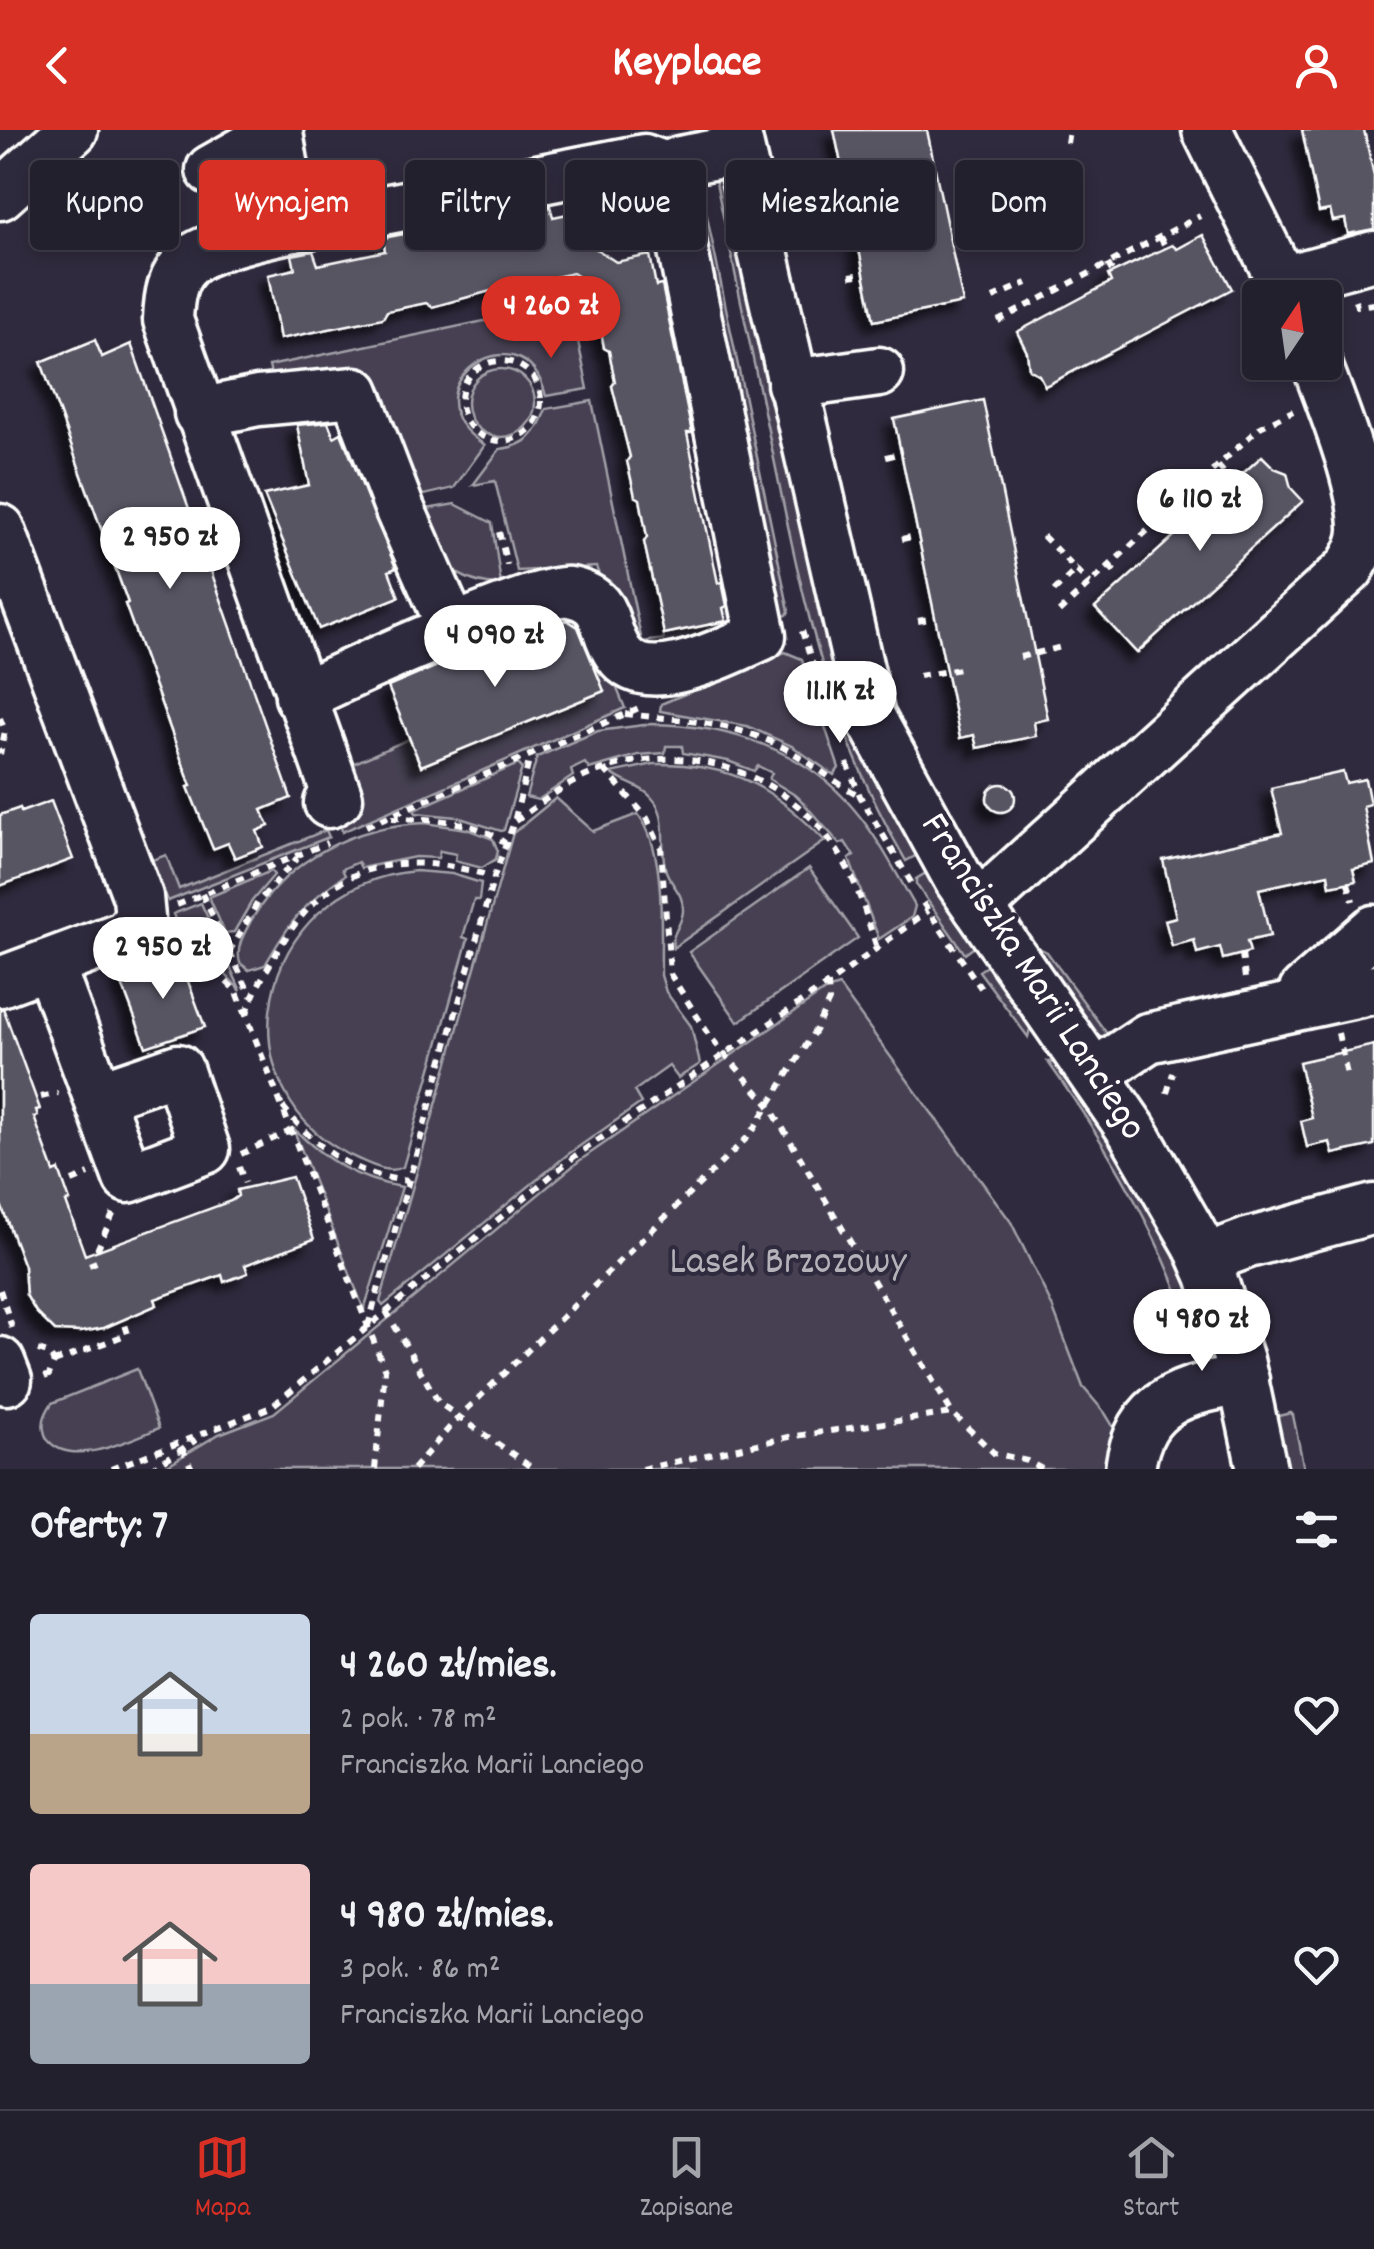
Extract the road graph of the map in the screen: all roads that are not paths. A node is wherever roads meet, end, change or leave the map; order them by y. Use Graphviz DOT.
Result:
graph roads {
  1 [pos="1207,130"];
  2 [pos="279,131"];
  3 [pos="736,140"];
  4 [pos="60,141"];
  5 [pos="650,152"];
  6 [pos="228,160"];
  7 [pos="284,160"];
  8 [pos="0,194"];
  9 [pos="385,208"];
  10 [pos="216,250"];
  11 [pos="1374,256"];
  12 [pos="1282,280"];
  13 [pos="1310,280"];
  14 [pos="879,372"];
  15 [pos="1324,380"];
  16 [pos="792,384"];
  17 [pos="200,413"];
  18 [pos="1364,475"];
  19 [pos="0,529"];
  20 [pos="426,568"];
  21 [pos="543,596"];
  22 [pos="452,630"];
  23 [pos="300,697"];
  24 [pos="341,824"];
  25 [pos="978,906"];
  26 [pos="1374,930"];
  27 [pos="50,964"];
  28 [pos="0,982"];
  29 [pos="1374,989"];
  30 [pos="1305,1003"];
  31 [pos="1094,1074"];
  32 [pos="99,1096"];
  33 [pos="1374,1209"];
  34 [pos="1205,1260"];
  35 [pos="1244,1380"];
  36 [pos="1130,1469"];
  37 [pos="1262,1469"];
  1 -- 12 [label="street"];
  2 -- 6 [label="street"];
  2 -- 7 [label="street"];
  3 -- 5 [label="street"];
  3 -- 16 [label="street, Franciszka Marii Lanciego"];
  4 -- 8 [label="street"];
  5 -- 9 [label="street"];
  5 -- 21 [label="street"];
  10 -- 17 [label="street"];
  11 -- 13 [label="street"];
  14 -- 16 [label="street"];
  15 -- 18 [label="street"];
  16 -- 25 [label="street, Franciszka Marii Lanciego"];
  17 -- 20 [label="street"];
  17 -- 23 [label="street"];
  18 -- 25 [label="street"];
  19 -- 27 [label="street"];
  20 -- 21 [label="street"];
  20 -- 22 [label="street"];
  21 -- 22 [label="street"];
  22 -- 23 [label="street"];
  23 -- 24 [label="street"];
  25 -- 31 [label="street, Franciszka Marii Lanciego"];
  26 -- 30 [label="street"];
  27 -- 28 [label="street"];
  27 -- 32 [label="street"];
  29 -- 30 [label="street"];
  30 -- 31 [label="street"];
  31 -- 34 [label="street, Franciszka Marii Lanciego"];
  33 -- 34 [label="street"];
  34 -- 35 [label="street, Franciszka Marii Lanciego"];
  35 -- 36 [label="street"];
  35 -- 37 [label="street, Franciszka Marii Lanciego"];
}
